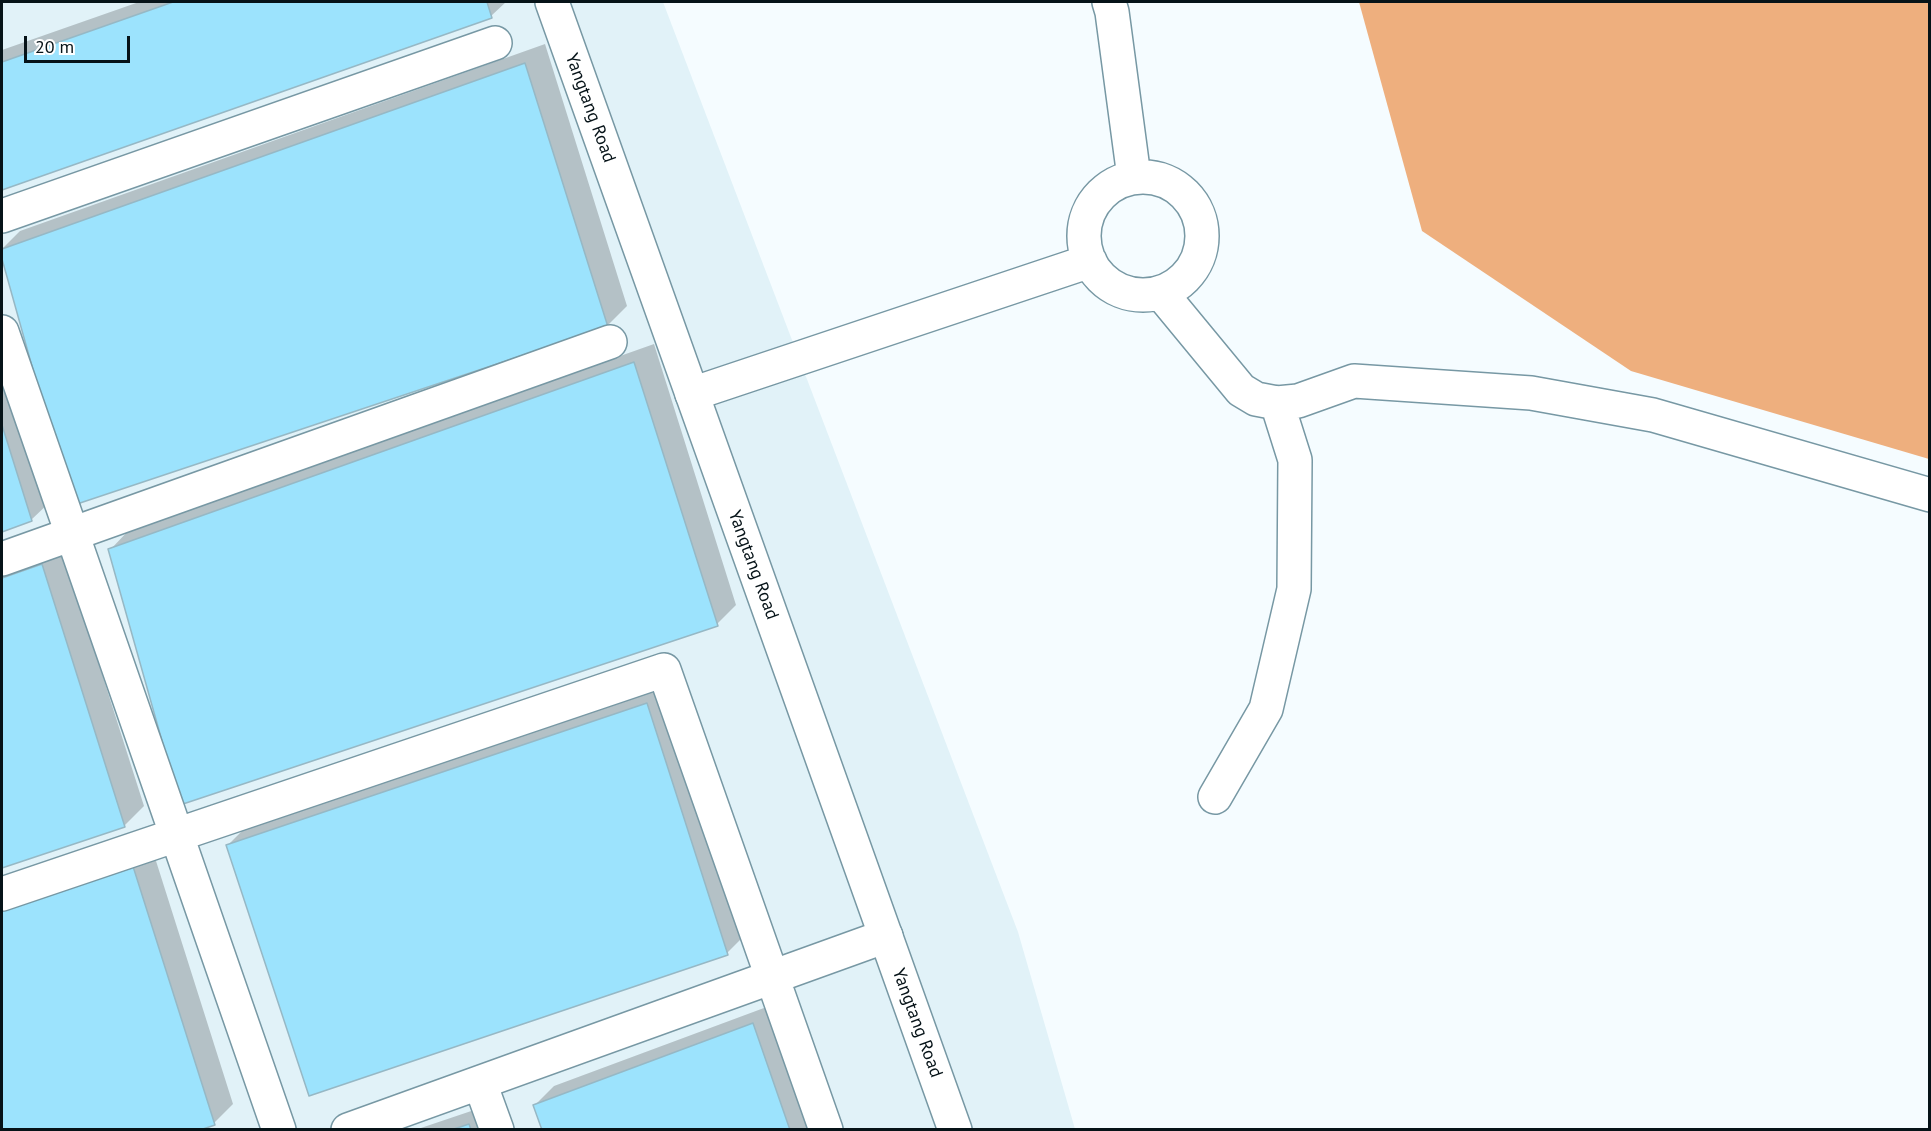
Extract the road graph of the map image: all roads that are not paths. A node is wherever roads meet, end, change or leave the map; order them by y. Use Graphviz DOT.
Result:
graph roads {
  1 [pos="552,2"];
  2 [pos="1109,2"];
  3 [pos="495,43"];
  4 [pos="1134,177"];
  5 [pos="2,216"];
  6 [pos="1090,261"];
  7 [pos="1161,293"];
  8 [pos="2,332"];
  9 [pos="610,342"];
  10 [pos="692,394"];
  11 [pos="1277,403"];
  12 [pos="1929,495"];
  13 [pos="72,534"];
  14 [pos="2,559"];
  15 [pos="1215,797"];
  16 [pos="177,835"];
  17 [pos="2,894"];
  18 [pos="886,936"];
  19 [pos="772,977"];
  20 [pos="480,1083"];
  21 [pos="279,1130"];
  22 [pos="348,1130"];
  23 [pos="497,1130"];
  24 [pos="826,1130"];
  25 [pos="955,1130"];
  1 -- 10 [label="main road, Yangtang Road"];
  2 -- 4 [label="main road"];
  3 -- 5 [label="main road"];
  4 -- 6 [label="main road"];
  4 -- 7 [label="main road"];
  6 -- 7 [label="main road"];
  6 -- 10 [label="main road"];
  7 -- 11 [label="main road"];
  8 -- 13 [label="main road"];
  9 -- 13 [label="main road"];
  10 -- 18 [label="main road, Yangtang Road"];
  11 -- 12 [label="main road"];
  11 -- 15 [label="main road"];
  13 -- 14 [label="main road"];
  13 -- 16 [label="main road"];
  16 -- 17 [label="main road"];
  16 -- 19 [label="main road"];
  16 -- 21 [label="main road"];
  18 -- 19 [label="main road"];
  18 -- 25 [label="main road, Yangtang Road"];
  19 -- 20 [label="main road"];
  19 -- 24 [label="main road"];
  20 -- 22 [label="main road"];
  20 -- 23 [label="main road"];
}
